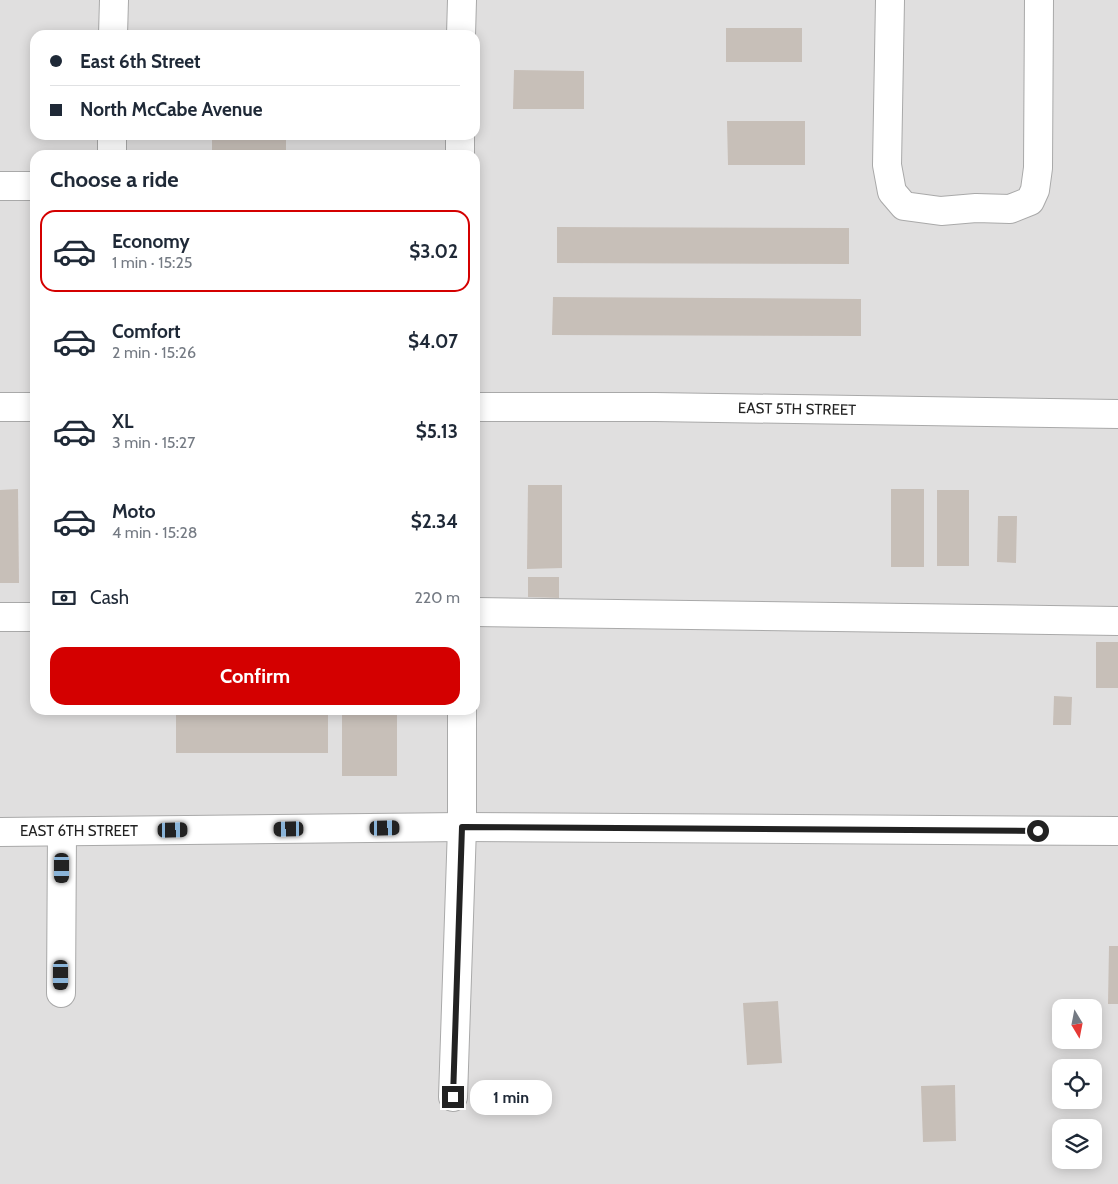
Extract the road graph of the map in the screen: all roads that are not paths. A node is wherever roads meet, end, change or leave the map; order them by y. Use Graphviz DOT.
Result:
graph roads {
  1 [pos="114,0"];
  2 [pos="462,0"];
  3 [pos="890,0"];
  4 [pos="1039,0"];
  5 [pos="113,30"];
  6 [pos="461,30"];
  7 [pos="0,186"];
  8 [pos="30,186"];
  9 [pos="0,407"];
  10 [pos="30,407"];
  11 [pos="480,407"];
  12 [pos="1118,414"];
  13 [pos="480,612"];
  14 [pos="0,617"];
  15 [pos="30,617"];
  16 [pos="1118,621"];
  17 [pos="462,715"];
  18 [pos="462,827"];
  19 [pos="1118,831"];
  20 [pos="0,832"];
  21 [pos="62,832"];
  22 [pos="61,993"];
  23 [pos="453,1097"];
  1 -- 5 [label="street"];
  2 -- 6 [label="street"];
  3 -- 4 [label="street"];
  7 -- 8 [label="street"];
  9 -- 10 [label="street"];
  11 -- 12 [label="street, EAST 5TH STREET"];
  13 -- 16 [label="street"];
  14 -- 15 [label="street"];
  17 -- 18 [label="street"];
  18 -- 19 [label="street, EAST 6TH STREET"];
  18 -- 21 [label="street, EAST 6TH STREET"];
  18 -- 23 [label="street"];
  20 -- 21 [label="street, EAST 6TH STREET"];
  21 -- 22 [label="street"];
}
